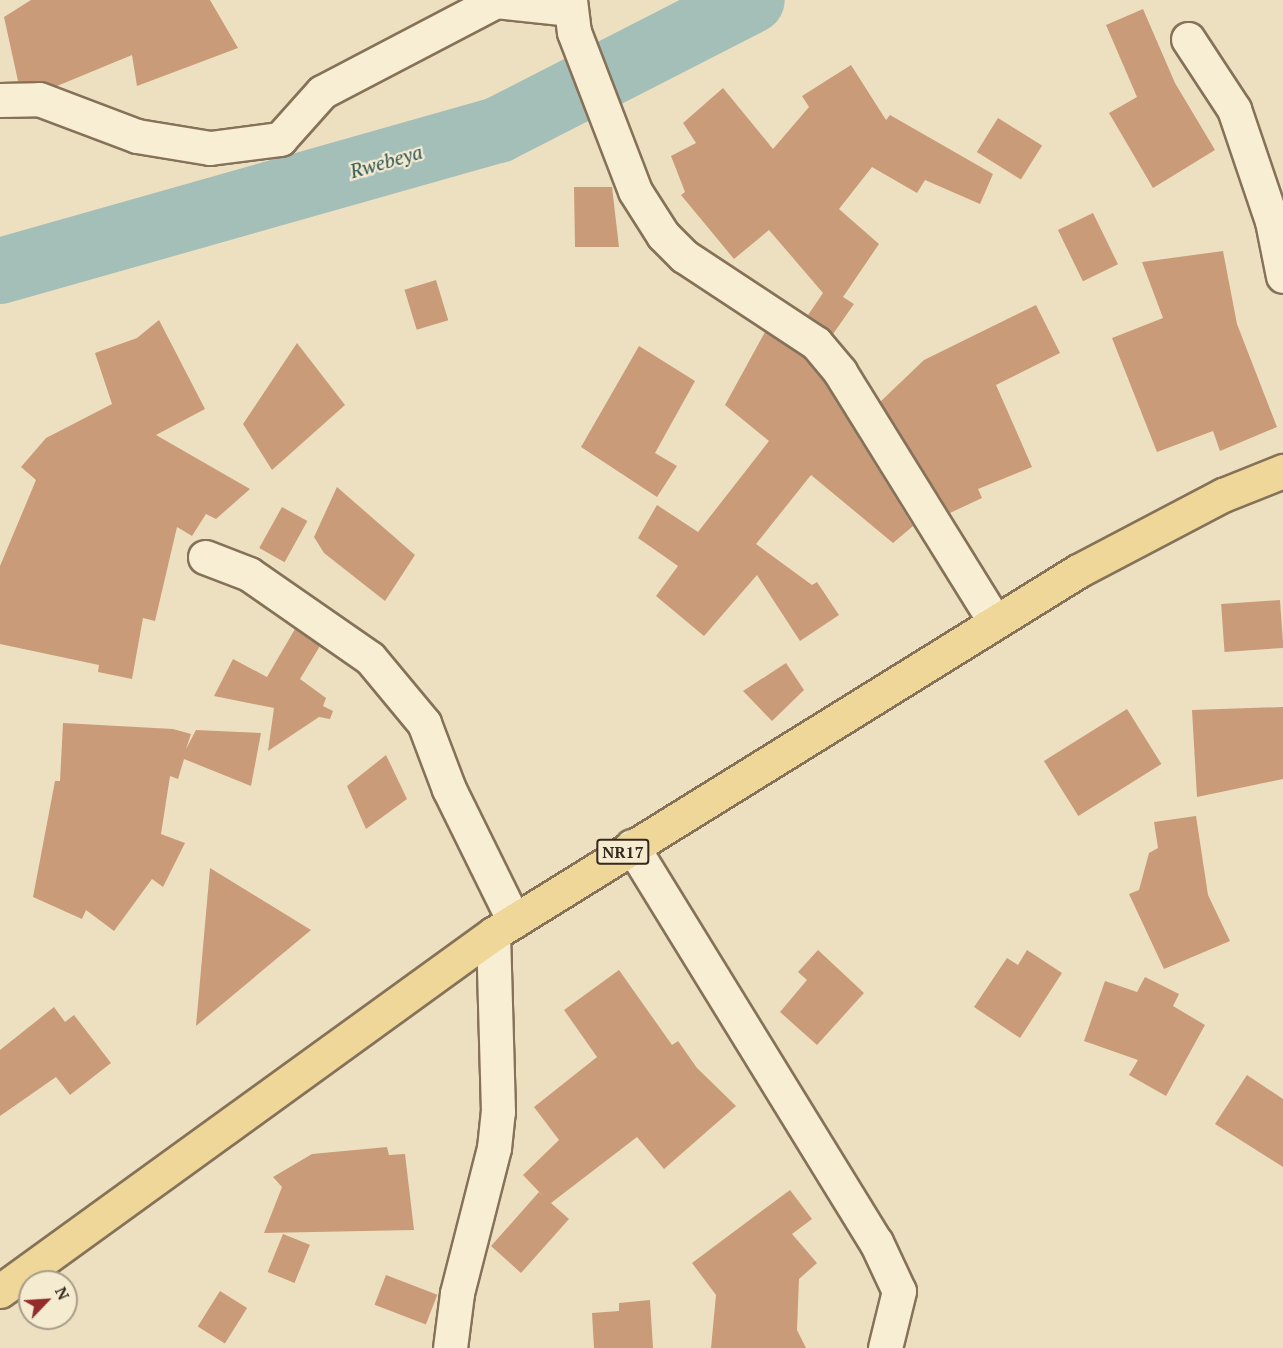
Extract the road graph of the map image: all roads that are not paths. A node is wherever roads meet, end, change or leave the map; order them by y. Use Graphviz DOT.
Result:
graph roads {
  1 [pos="572,14"];
  2 [pos="1188,39"];
  3 [pos="0,100"];
  4 [pos="1283,276"];
  5 [pos="1283,471"];
  6 [pos="205,557"];
  7 [pos="995,622"];
  8 [pos="632,846"];
  9 [pos="503,928"];
  10 [pos="0,1291"];
  11 [pos="450,1348"];
  12 [pos="885,1348"];
  1 -- 3 [label="street"];
  1 -- 7 [label="street"];
  2 -- 4 [label="street"];
  5 -- 7 [label="main road, NR17"];
  6 -- 9 [label="street"];
  7 -- 8 [label="main road, NR17"];
  8 -- 9 [label="main road, NR17"];
  8 -- 12 [label="street"];
  9 -- 10 [label="main road, NR17"];
  9 -- 11 [label="street"];
}
